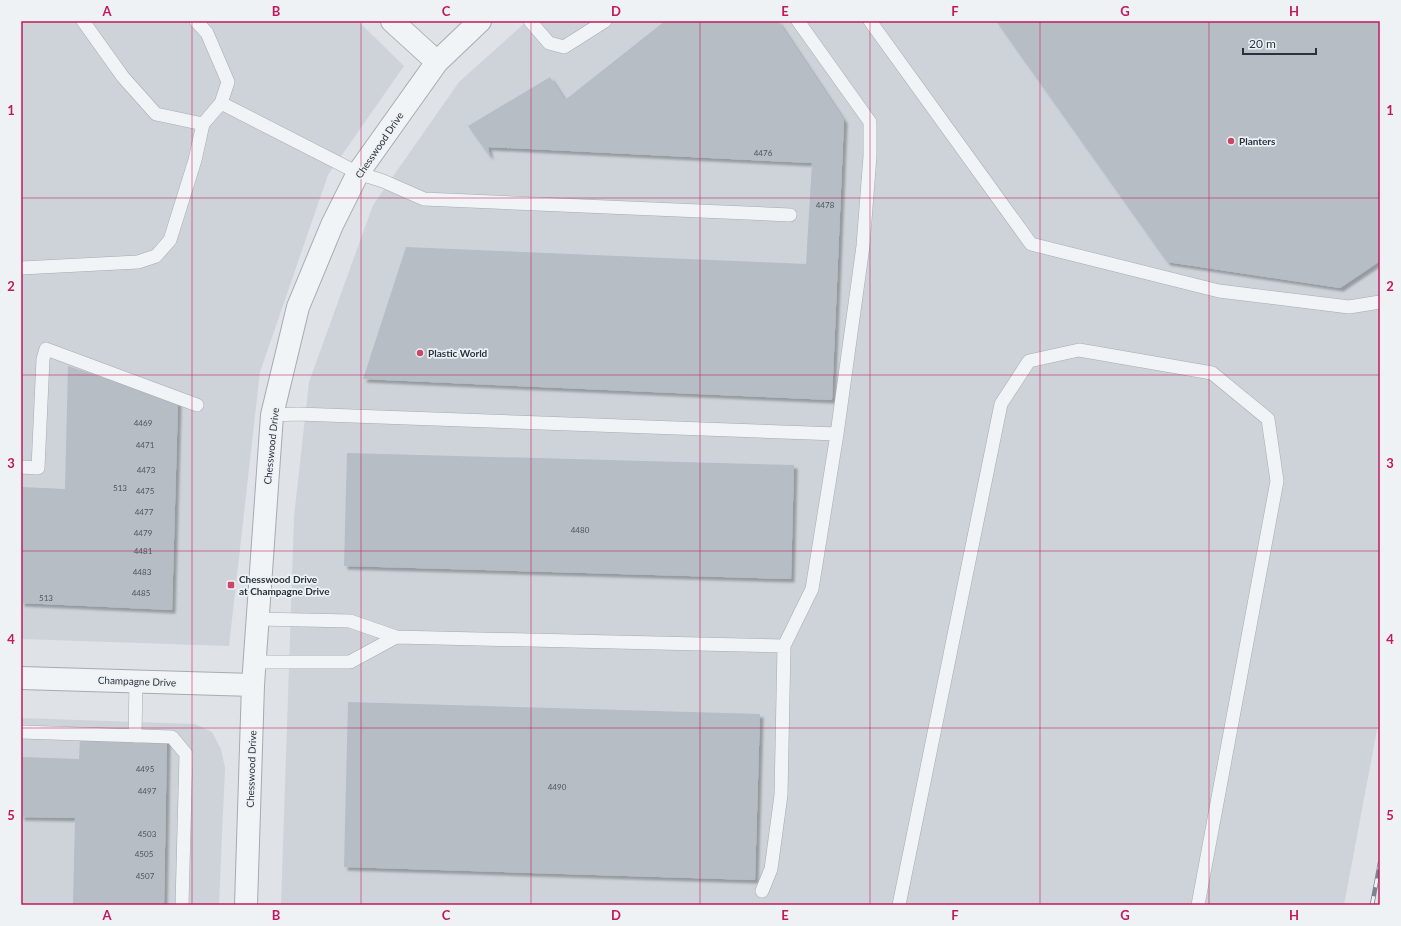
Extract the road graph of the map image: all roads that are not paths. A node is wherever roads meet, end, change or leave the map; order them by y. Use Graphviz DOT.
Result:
graph roads {
  1 [pos="82,21"];
  2 [pos="196,21"];
  3 [pos="392,21"];
  4 [pos="480,21"];
  5 [pos="530,21"];
  6 [pos="605,21"];
  7 [pos="798,21"];
  8 [pos="870,21"];
  9 [pos="437,62"];
  10 [pos="221,103"];
  11 [pos="203,124"];
  12 [pos="358,174"];
  13 [pos="790,215"];
  14 [pos="21,268"];
  15 [pos="1380,302"];
  16 [pos="197,405"];
  17 [pos="272,415"];
  18 [pos="837,434"];
  19 [pos="21,467"];
  20 [pos="258,619"];
  21 [pos="396,637"];
  22 [pos="784,646"];
  23 [pos="255,662"];
  24 [pos="21,678"];
  25 [pos="136,681"];
  26 [pos="253,685"];
  27 [pos="21,732"];
  28 [pos="135,736"];
  29 [pos="762,891"];
  30 [pos="182,905"];
  31 [pos="246,905"];
  32 [pos="899,905"];
  33 [pos="1198,905"];
  1 -- 11 [label="lane"];
  2 -- 10 [label="lane"];
  3 -- 9 [label="street"];
  4 -- 9 [label="street, Chesswood Drive"];
  5 -- 6 [label="lane"];
  7 -- 18 [label="lane"];
  8 -- 15 [label="lane"];
  9 -- 12 [label="street, Chesswood Drive"];
  10 -- 11 [label="lane"];
  10 -- 12 [label="lane"];
  11 -- 14 [label="lane"];
  12 -- 13 [label="lane"];
  12 -- 17 [label="street, Chesswood Drive"];
  16 -- 19 [label="lane"];
  17 -- 18 [label="lane"];
  17 -- 20 [label="street, Chesswood Drive"];
  18 -- 22 [label="lane"];
  20 -- 21 [label="lane"];
  20 -- 23 [label="street, Chesswood Drive"];
  21 -- 22 [label="lane"];
  21 -- 23 [label="lane"];
  22 -- 29 [label="lane"];
  23 -- 26 [label="street, Chesswood Drive"];
  24 -- 25 [label="street, Champagne Drive"];
  25 -- 26 [label="street, Champagne Drive"];
  25 -- 28 [label="lane"];
  26 -- 31 [label="street, Chesswood Drive"];
  27 -- 28 [label="lane"];
  28 -- 30 [label="lane"];
  32 -- 33 [label="lane"];
}
